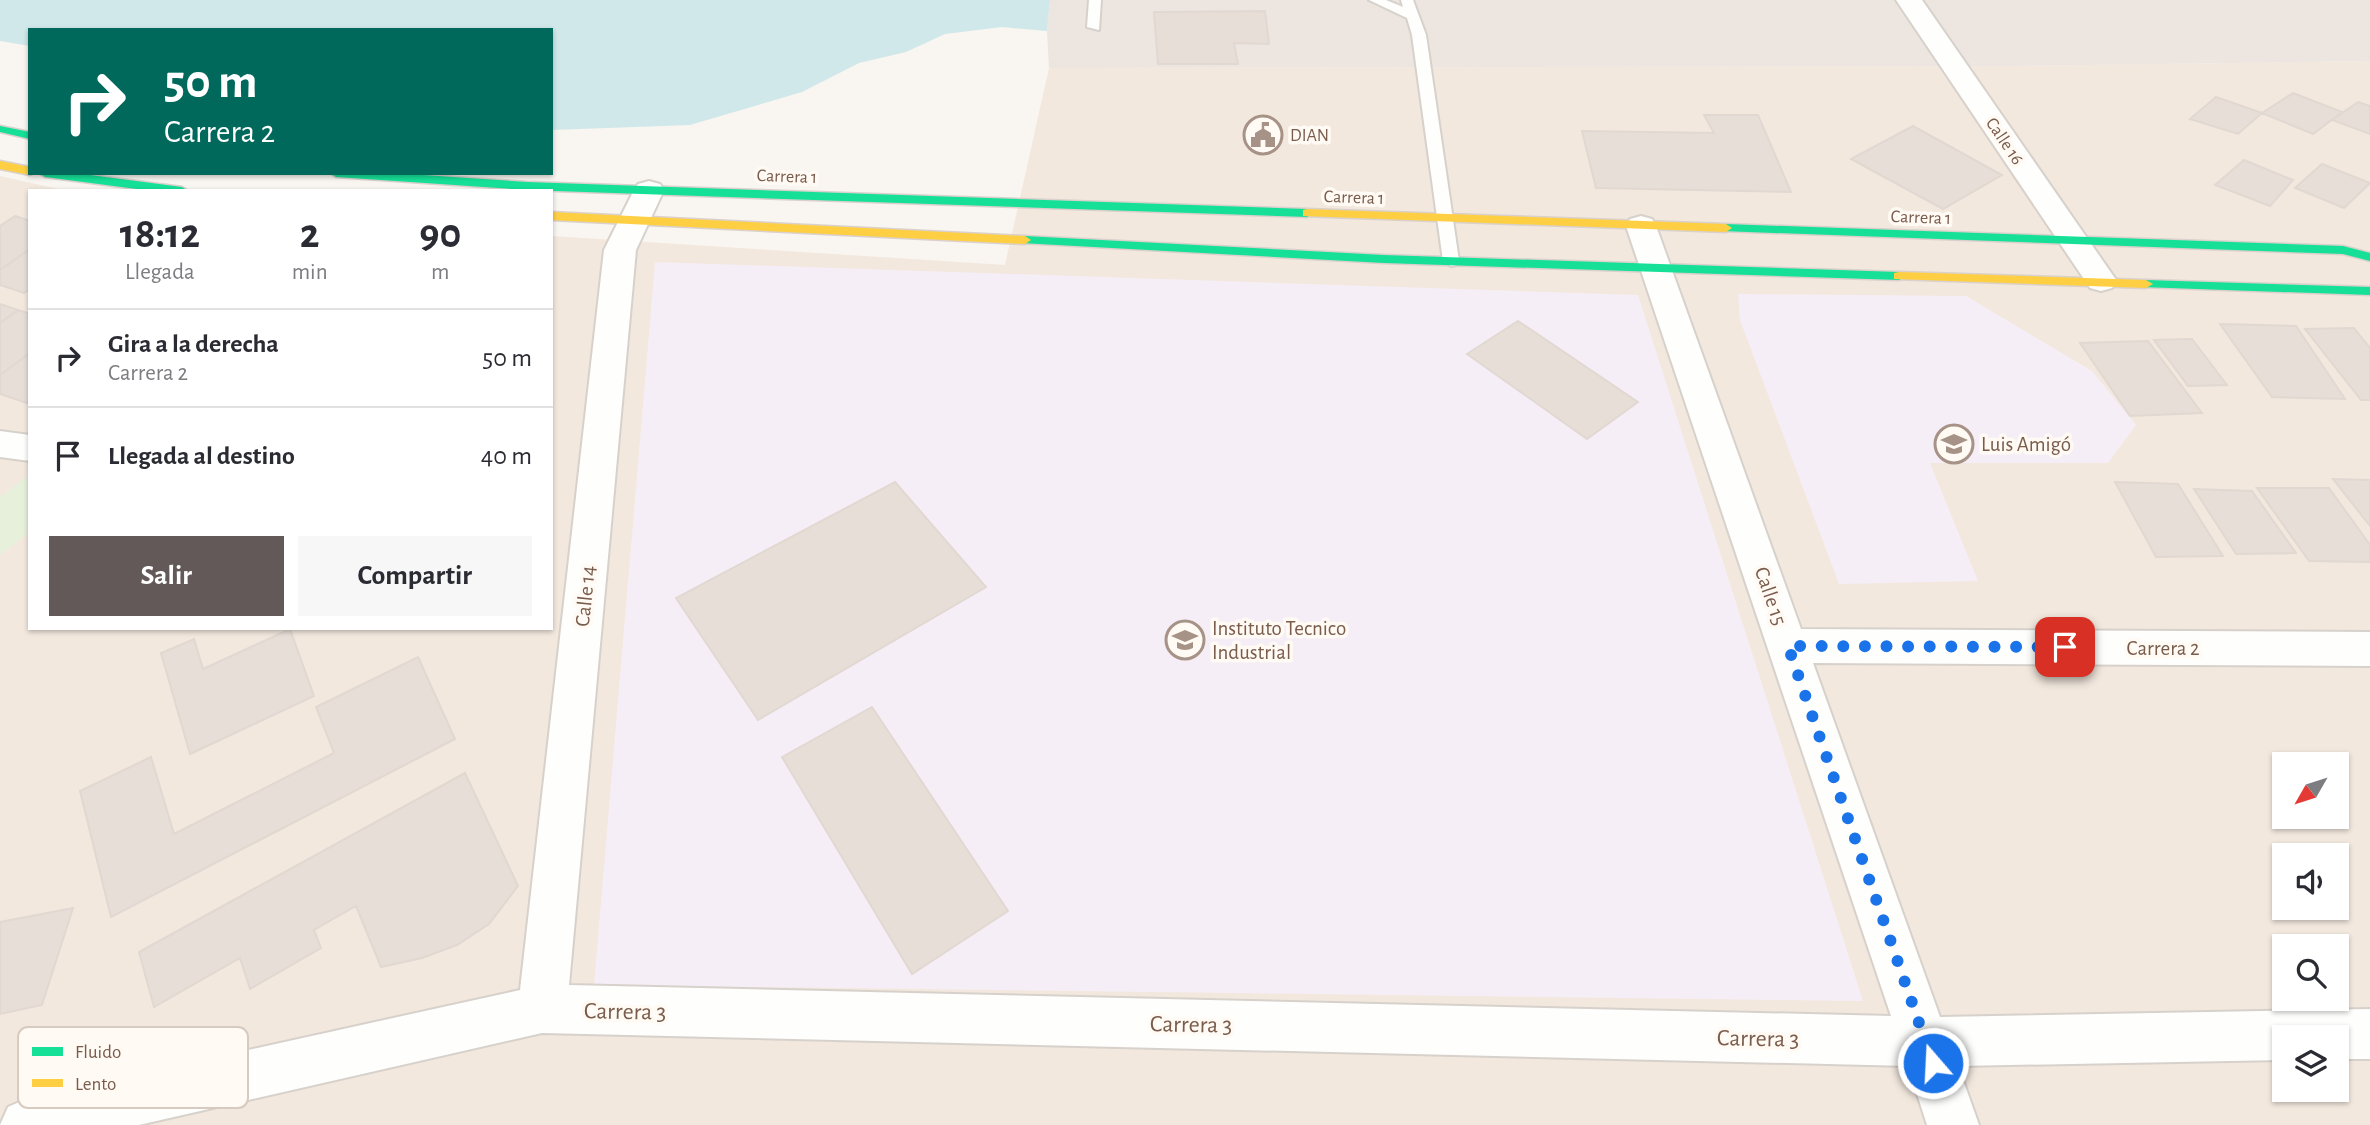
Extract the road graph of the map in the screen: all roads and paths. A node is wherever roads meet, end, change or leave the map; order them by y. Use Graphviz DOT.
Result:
graph roads {
  1 [pos="1095,0"];
  2 [pos="1375,0"];
  3 [pos="1407,0"];
  4 [pos="1909,0"];
  5 [pos="1412,16"];
  6 [pos="1094,27"];
  7 [pos="0,129"];
  8 [pos="28,136"];
  9 [pos="0,165"];
  10 [pos="28,171"];
  11 [pos="60,175"];
  12 [pos="355,175"];
  13 [pos="166,189"];
  14 [pos="489,189"];
  15 [pos="553,196"];
  16 [pos="642,205"];
  17 [pos="553,216"];
  18 [pos="1445,219"];
  19 [pos="1641,226"];
  20 [pos="2075,242"];
  21 [pos="2370,257"];
  22 [pos="1451,261"];
  23 [pos="1656,267"];
  24 [pos="2101,281"];
  25 [pos="2370,291"];
  26 [pos="1788,646"];
  27 [pos="2370,649"];
  28 [pos="541,1009"];
  29 [pos="2370,1034"];
  30 [pos="1926,1042"];
  31 [pos="248,1075"];
  32 [pos="101,1108"];
  33 [pos="26,1125"];
  34 [pos="1953,1125"];
  1 -- 6 [label="lane"];
  2 -- 5 [label="lane"];
  3 -- 5 [label="lane"];
  4 -- 20 [label="street, Calle 16"];
  5 -- 18 [label="lane"];
  7 -- 8 [label="highway"];
  9 -- 10 [label="highway"];
  11 -- 13 [label="highway"];
  12 -- 14 [label="highway, Carrera 1"];
  15 -- 16 [label="highway, Carrera 1"];
  16 -- 17 [label="highway, Carrera 1"];
  16 -- 18 [label="highway, Carrera 1"];
  16 -- 22 [label="highway, Carrera 1"];
  16 -- 28 [label="street, Calle 14"];
  18 -- 19 [label="highway, Carrera 1"];
  18 -- 22 [label="lane"];
  19 -- 20 [label="highway, Carrera 1"];
  19 -- 23 [label="street, Calle 15"];
  20 -- 21 [label="highway, Carrera 1"];
  20 -- 24 [label="street, Calle 16"];
  22 -- 23 [label="highway, Carrera 1"];
  23 -- 24 [label="highway, Carrera 1"];
  23 -- 26 [label="street, Calle 15"];
  24 -- 25 [label="highway, Carrera 1"];
  26 -- 27 [label="street, Carrera 2"];
  26 -- 30 [label="street, Calle 15"];
  28 -- 30 [label="street, Carrera 3"];
  28 -- 31 [label="street, Carrera 3"];
  29 -- 30 [label="street, Carrera 3"];
  30 -- 34 [label="street, Calle 15"];
  32 -- 33 [label="street, Carrera 3"];
}
